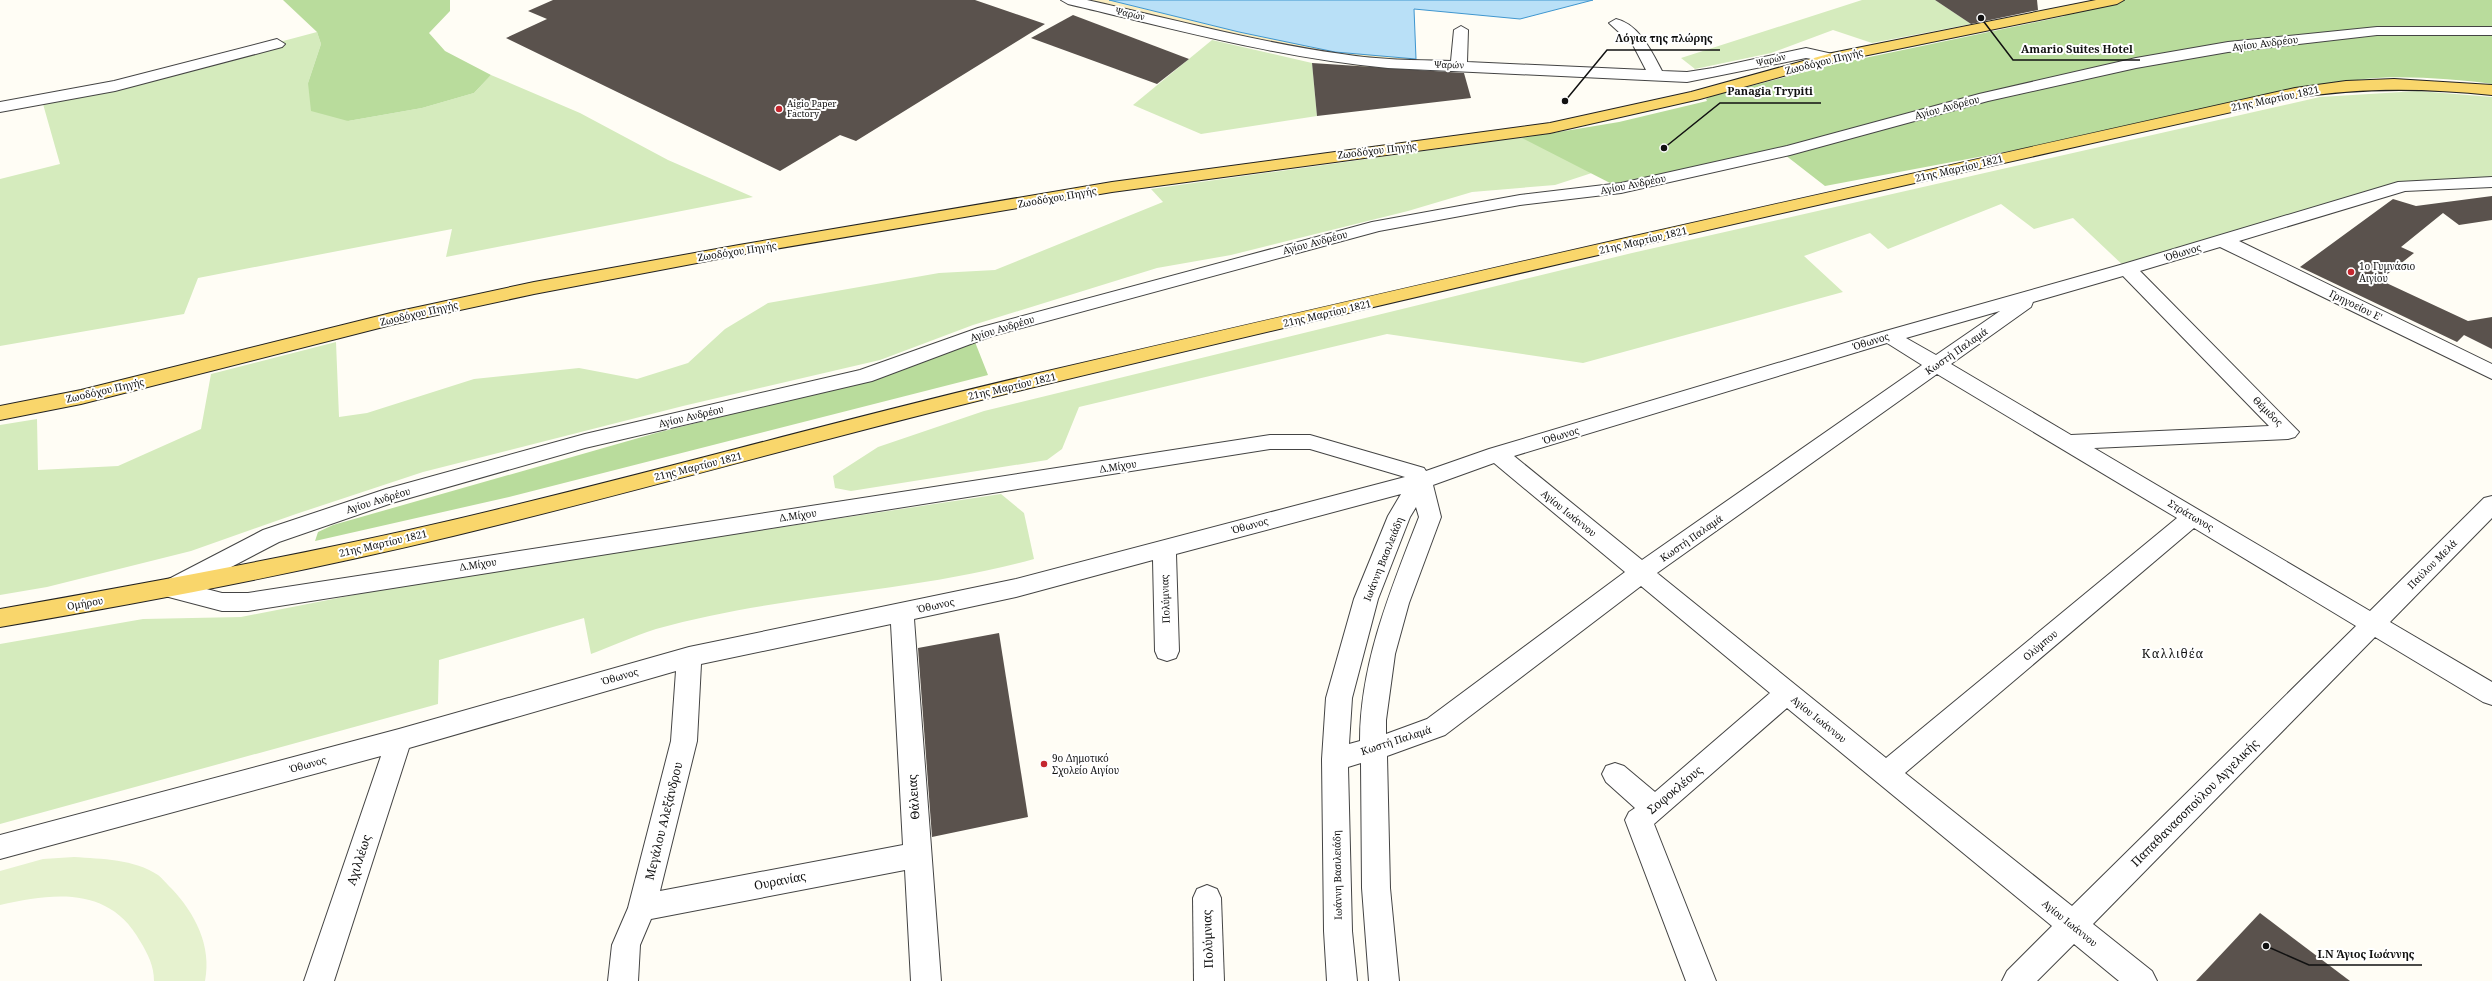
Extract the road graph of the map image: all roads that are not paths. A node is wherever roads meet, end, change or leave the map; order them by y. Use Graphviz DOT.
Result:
graph roads {
  1 [pos="1068,0"];
  2 [pos="2117,0"];
  3 [pos="1616,23"];
  4 [pos="1461,30"];
  5 [pos="2492,31"];
  6 [pos="277,44"];
  7 [pos="1832,58"];
  8 [pos="1459,65"];
  9 [pos="1656,75"];
  10 [pos="2492,90"];
  11 [pos="0,107"];
  12 [pos="2492,182"];
  13 [pos="2220,241"];
  14 [pos="2127,269"];
  15 [pos="2038,293"];
  16 [pos="1889,336"];
  17 [pos="1938,365"];
  18 [pos="2492,372"];
  19 [pos="0,413"];
  20 [pos="2070,442"];
  21 [pos="1497,454"];
  22 [pos="1421,481"];
  23 [pos="2492,504"];
  24 [pos="2193,517"];
  25 [pos="1164,548"];
  26 [pos="1642,572"];
  27 [pos="169,589"];
  28 [pos="902,612"];
  29 [pos="0,618"];
  30 [pos="2372,623"];
  31 [pos="1167,651"];
  32 [pos="689,657"];
  33 [pos="1786,693"];
  34 [pos="2492,695"];
  35 [pos="399,740"];
  36 [pos="1374,749"];
  37 [pos="1335,759"];
  38 [pos="1887,773"];
  39 [pos="1615,774"];
  40 [pos="1655,809"];
  41 [pos="0,847"];
  42 [pos="918,855"];
  43 [pos="1207,898"];
  44 [pos="642,908"];
  45 [pos="2073,926"];
  46 [pos="319,981"];
  47 [pos="624,981"];
  48 [pos="926,981"];
  49 [pos="1209,981"];
  50 [pos="1342,981"];
  51 [pos="1384,981"];
  52 [pos="1701,981"];
  53 [pos="2017,981"];
  54 [pos="2142,981"];
  1 -- 8 [label="street, Ψαρών"];
  2 -- 7 [label="main road, Ζωοδόχου Πηγής"];
  3 -- 9 [label="street"];
  4 -- 8 [label="street"];
  5 -- 27 [label="street, Αγίου Ανδρέου"];
  6 -- 11 [label="street"];
  7 -- 9 [label="street, Ψαρών"];
  7 -- 19 [label="main road, Ζωοδόχου Πηγής"];
  8 -- 9 [label="street, Ψαρών"];
  10 -- 27 [label="main road, 21ης Μαρτίου 1821"];
  12 -- 13 [label="street, Όθωνος"];
  13 -- 14 [label="street, Όθωνος"];
  13 -- 18 [label="street, Γρηγοείου Ε'"];
  14 -- 15 [label="street, Όθωνος"];
  14 -- 20 [label="street, Θέμιδος"];
  15 -- 16 [label="street, Όθωνος"];
  15 -- 17 [label="street, Κωστή Παλαμά"];
  16 -- 17 [label="street, Στράτωνος"];
  16 -- 21 [label="street, Όθωνος"];
  17 -- 20 [label="street, Στράτωνος"];
  17 -- 26 [label="street, Κωστή Παλαμά"];
  20 -- 24 [label="street, Στράτωνος"];
  21 -- 22 [label="street, Όθωνος"];
  21 -- 26 [label="street, Αγίου Ιωάννου"];
  22 -- 25 [label="street, Όθωνος"];
  22 -- 27 [label="street, Δ.Μίχου"];
  22 -- 36 [label="street"];
  22 -- 37 [label="street, Ιωάννη Βασιλειάδη"];
  23 -- 30 [label="street, Παύλου Μελά"];
  24 -- 30 [label="street, Στράτωνος"];
  24 -- 38 [label="street, Ολύμπου"];
  25 -- 28 [label="street, Όθωνος"];
  25 -- 31 [label="street, Πολύμνιας"];
  26 -- 33 [label="street, Αγίου Ιωάννου"];
  26 -- 36 [label="street, Κωστή Παλαμά"];
  27 -- 29 [label="main road, Ομήρου"];
  28 -- 32 [label="street, Όθωνος"];
  28 -- 42 [label="street, Θάλειας"];
  30 -- 34 [label="street, Στράτωνος"];
  30 -- 45 [label="street, Παπαθανασοπούλου Αγγελικής"];
  32 -- 35 [label="street, Όθωνος"];
  32 -- 44 [label="street, Μεγάλου Αλεξάνδρου"];
  33 -- 38 [label="street, Αγίου Ιωάννου"];
  33 -- 40 [label="street, Σοφοκλέους"];
  35 -- 41 [label="street, Όθωνος"];
  35 -- 46 [label="street, Αχιλλέως"];
  36 -- 37 [label="street, Κωστή Παλαμά"];
  36 -- 51 [label="street"];
  37 -- 50 [label="street, Ιωάννη Βασιλειάδη"];
  38 -- 45 [label="street, Αγίου Ιωάννου"];
  39 -- 40 [label="street"];
  40 -- 52 [label="street, Σοφοκλέους"];
  42 -- 44 [label="street, Ουρανίας"];
  42 -- 48 [label="street, Θάλειας"];
  43 -- 49 [label="street, Πολύμνιας"];
  44 -- 47 [label="street, Μεγάλου Αλεξάνδρου"];
  45 -- 53 [label="street, Παπαθανασοπούλου Αγγελικής"];
  45 -- 54 [label="street, Αγίου Ιωάννου"];
}
